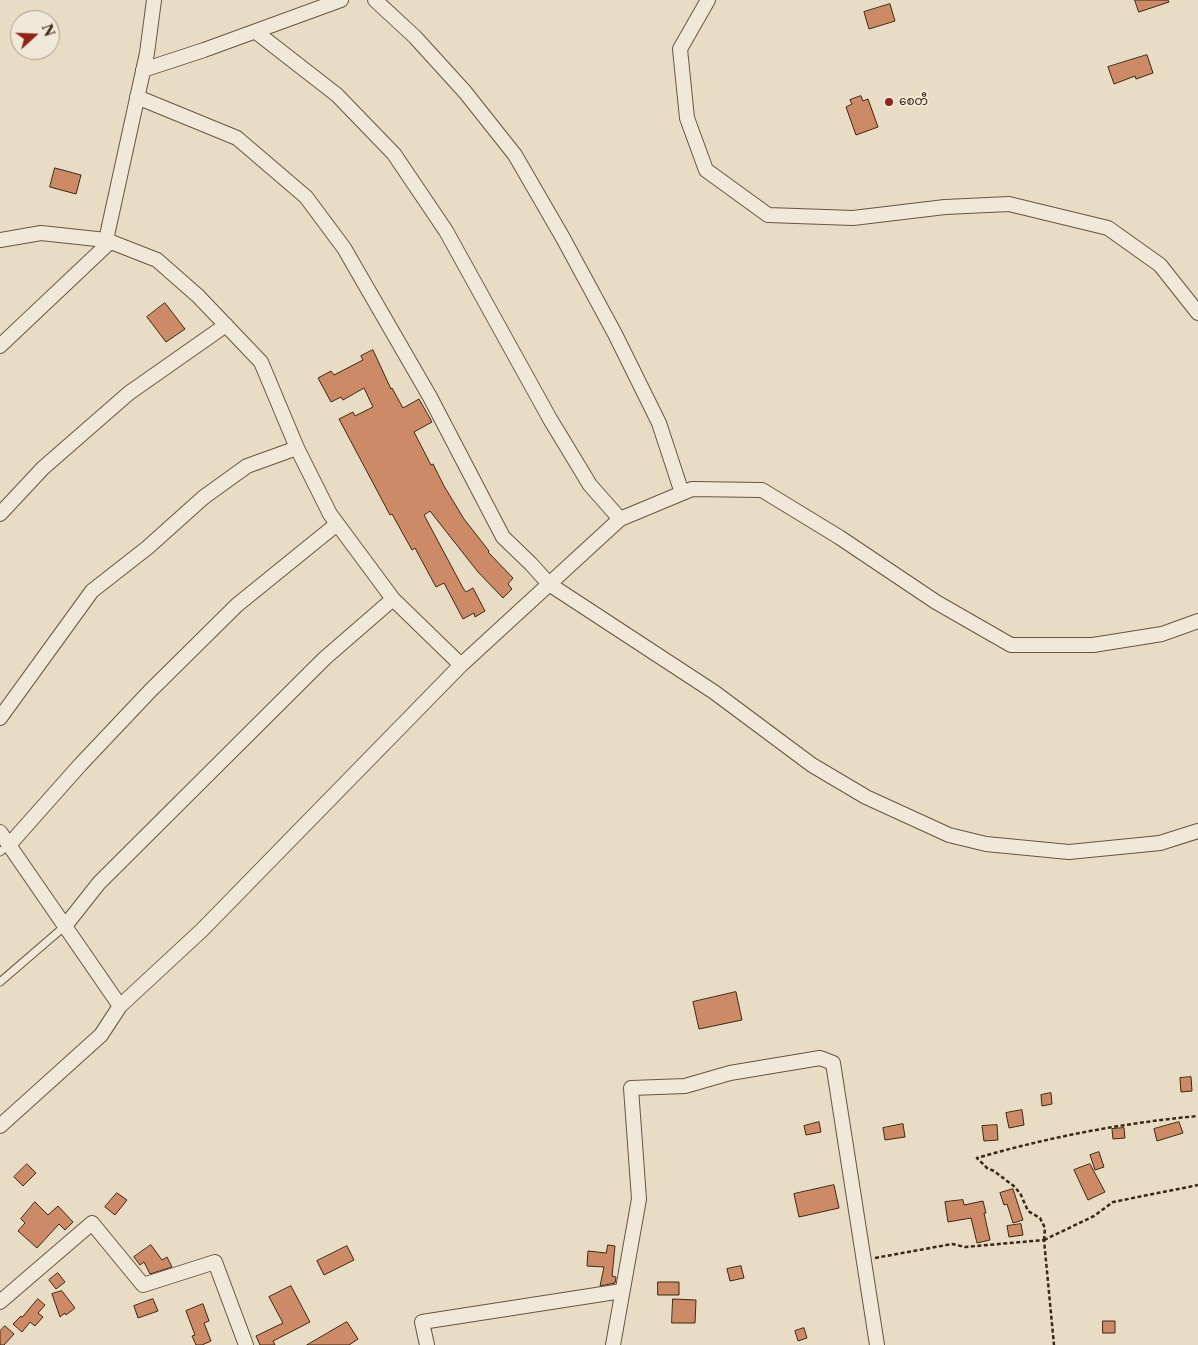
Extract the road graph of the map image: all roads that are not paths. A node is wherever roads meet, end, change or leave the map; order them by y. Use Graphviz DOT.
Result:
graph roads {
  1 [pos="154,0"];
  2 [pos="341,0"];
  3 [pos="375,0"];
  4 [pos="708,0"];
  5 [pos="256,32"];
  6 [pos="143,70"];
  7 [pos="137,97"];
  8 [pos="0,240"];
  9 [pos="108,241"];
  10 [pos="1198,314"];
  11 [pos="226,325"];
  12 [pos="0,346"];
  13 [pos="297,448"];
  14 [pos="682,493"];
  15 [pos="0,514"];
  16 [pos="620,519"];
  17 [pos="337,524"];
  18 [pos="549,584"];
  19 [pos="393,599"];
  20 [pos="1198,621"];
  21 [pos="461,665"];
  22 [pos="0,718"];
  23 [pos="1198,831"];
  24 [pos="0,832"];
  25 [pos="4,848"];
  26 [pos="65,926"];
  27 [pos="0,982"];
  28 [pos="120,1006"];
  29 [pos="0,1126"];
  30 [pos="622,1291"];
  31 [pos="0,1302"];
  32 [pos="246,1345"];
  33 [pos="427,1345"];
  34 [pos="613,1345"];
  35 [pos="877,1345"];
  1 -- 6 [label="street"];
  2 -- 5 [label="street"];
  3 -- 14 [label="street"];
  4 -- 10 [label="street"];
  5 -- 6 [label="street"];
  5 -- 16 [label="street"];
  6 -- 7 [label="street"];
  7 -- 9 [label="street"];
  7 -- 18 [label="street"];
  8 -- 9 [label="street"];
  9 -- 11 [label="street"];
  9 -- 12 [label="street"];
  11 -- 13 [label="street"];
  11 -- 15 [label="street"];
  13 -- 17 [label="street"];
  13 -- 22 [label="street"];
  14 -- 16 [label="street"];
  14 -- 20 [label="street"];
  16 -- 18 [label="street"];
  17 -- 19 [label="street"];
  17 -- 25 [label="street"];
  18 -- 21 [label="street"];
  18 -- 23 [label="street"];
  19 -- 21 [label="street"];
  19 -- 26 [label="street"];
  21 -- 28 [label="street"];
  24 -- 25 [label="street"];
  25 -- 26 [label="street"];
  26 -- 27 [label="lane"];
  26 -- 28 [label="street"];
  28 -- 29 [label="street"];
  30 -- 33 [label="street"];
  30 -- 34 [label="street"];
  30 -- 35 [label="street"];
  31 -- 32 [label="street"];
}
